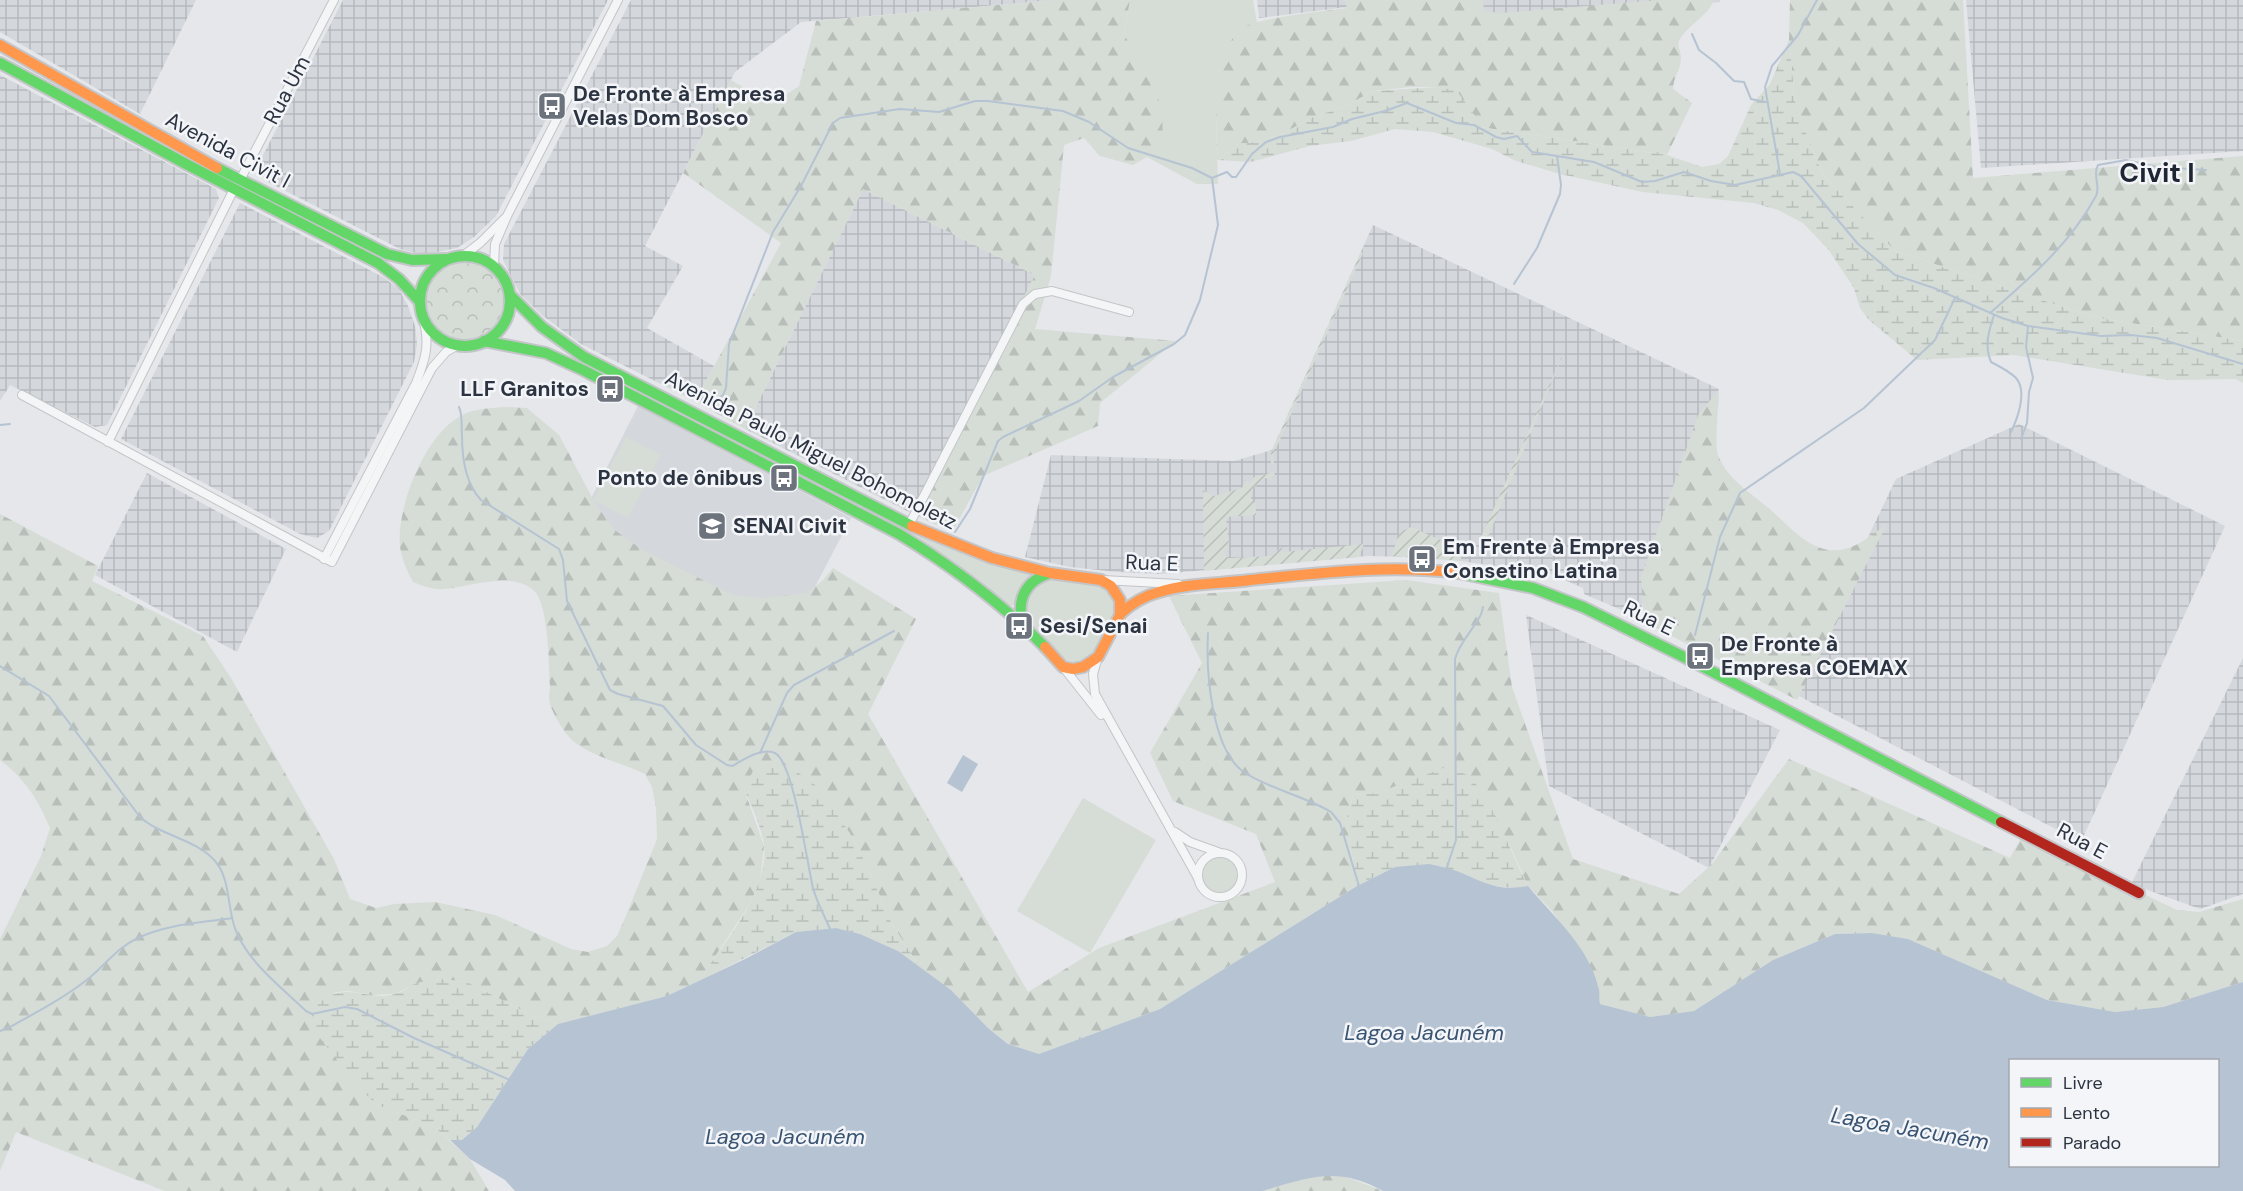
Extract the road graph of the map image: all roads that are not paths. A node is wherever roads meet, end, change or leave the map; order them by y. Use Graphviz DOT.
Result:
graph roads {
  1 [pos="334,0"];
  2 [pos="618,0"];
  3 [pos="0,45"];
  4 [pos="0,63"];
  5 [pos="240,180"];
  6 [pos="233,191"];
  7 [pos="507,216"];
  8 [pos="463,256"];
  9 [pos="448,259"];
  10 [pos="494,266"];
  11 [pos="510,296"];
  12 [pos="420,302"];
  13 [pos="1129,312"];
  14 [pos="423,318"];
  15 [pos="484,341"];
  16 [pos="458,345"];
  17 [pos="22,395"];
  18 [pos="108,442"];
  19 [pos="909,525"];
  20 [pos="328,561"];
  21 [pos="1050,573"];
  22 [pos="1101,580"];
  23 [pos="1201,585"];
  24 [pos="1120,615"];
  25 [pos="1023,625"];
  26 [pos="1098,657"];
  27 [pos="1063,667"];
  28 [pos="1114,730"];
  29 [pos="1171,829"];
  30 [pos="1223,854"];
  31 [pos="1198,878"];
  32 [pos="2139,893"];
  1 -- 5 [label="street, Rua Um"];
  2 -- 7 [label="street"];
  3 -- 5 [label="street, Avenida Civit I"];
  4 -- 6 [label="street, Avenida Civit I"];
  5 -- 9 [label="street, Avenida Civit I"];
  6 -- 12 [label="street, Avenida Civit I"];
  6 -- 18 [label="street"];
  7 -- 8 [label="street"];
  7 -- 10 [label="street"];
  8 -- 9 [label="street"];
  8 -- 10 [label="street"];
  9 -- 12 [label="street"];
  10 -- 11 [label="street"];
  11 -- 15 [label="street"];
  11 -- 19 [label="street, Avenida Paulo Miguel Bohomoletz"];
  12 -- 14 [label="street"];
  13 -- 19 [label="street"];
  14 -- 16 [label="street"];
  14 -- 20 [label="street"];
  15 -- 16 [label="street"];
  15 -- 25 [label="street, Avenida Paulo Miguel Bohomoletz"];
  16 -- 20 [label="street"];
  17 -- 18 [label="street"];
  18 -- 20 [label="street"];
  19 -- 21 [label="street, Avenida Paulo Miguel Bohomoletz"];
  21 -- 22 [label="street, Avenida Paulo Miguel Bohomoletz"];
  21 -- 25 [label="street"];
  22 -- 23 [label="street, Rua E"];
  22 -- 24 [label="street"];
  23 -- 24 [label="street, Rua E"];
  23 -- 32 [label="street, Rua E"];
  24 -- 26 [label="street, Avenida Paulo Miguel Bohomoletz"];
  25 -- 27 [label="street, Avenida Paulo Miguel Bohomoletz"];
  26 -- 27 [label="street"];
  26 -- 28 [label="street, Avenida Paulo Miguel Bohomoletz"];
  27 -- 28 [label="street, Avenida Paulo Miguel Bohomoletz"];
  28 -- 29 [label="street, Avenida Paulo Miguel Bohomoletz"];
  29 -- 30 [label="street, Avenida Paulo Miguel Bohomoletz"];
  29 -- 31 [label="street, Avenida Paulo Miguel Bohomoletz"];
  30 -- 31 [label="street"];
  30 -- 31 [label="street"];
}
